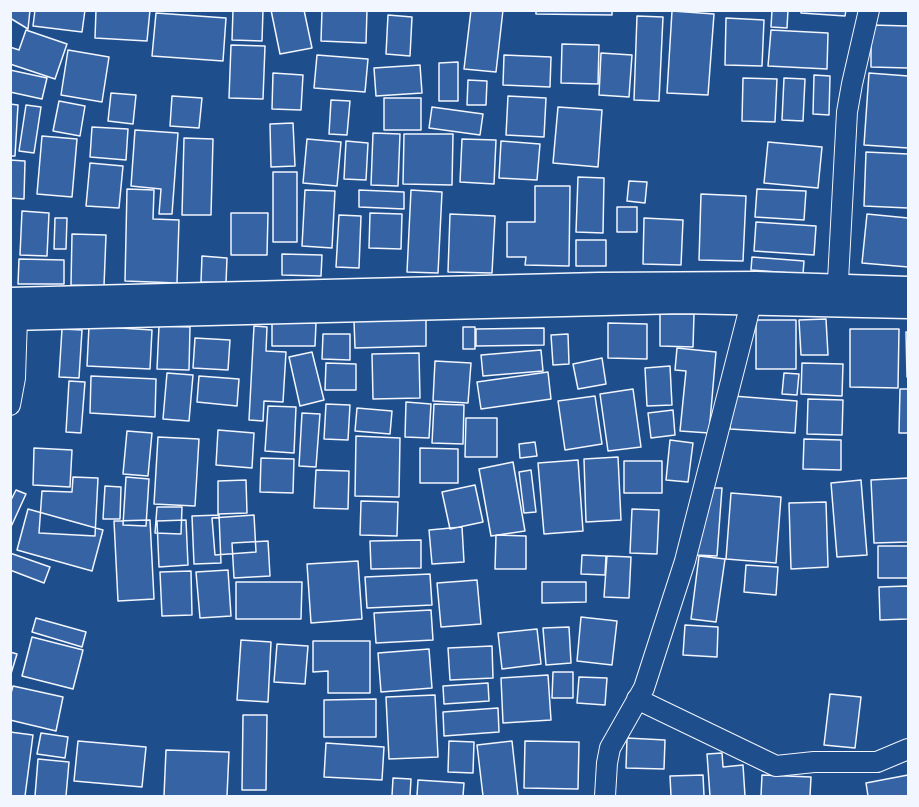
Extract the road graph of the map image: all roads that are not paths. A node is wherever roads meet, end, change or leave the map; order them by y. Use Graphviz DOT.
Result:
graph roads {
  1 [pos="869,10"];
  2 [pos="909,288"];
  3 [pos="837,296"];
  4 [pos="751,303"];
  5 [pos="909,306"];
  6 [pos="13,312"];
  7 [pos="10,405"];
  8 [pos="637,699"];
  9 [pos="909,749"];
  10 [pos="605,796"];
  1 -- 3 [label="street"];
  2 -- 3 [label="street"];
  3 -- 4 [label="street"];
  3 -- 5 [label="street"];
  3 -- 6 [label="street"];
  4 -- 6 [label="street"];
  4 -- 8 [label="street"];
  6 -- 7 [label="street"];
  8 -- 9 [label="street"];
  8 -- 10 [label="street"];
}
